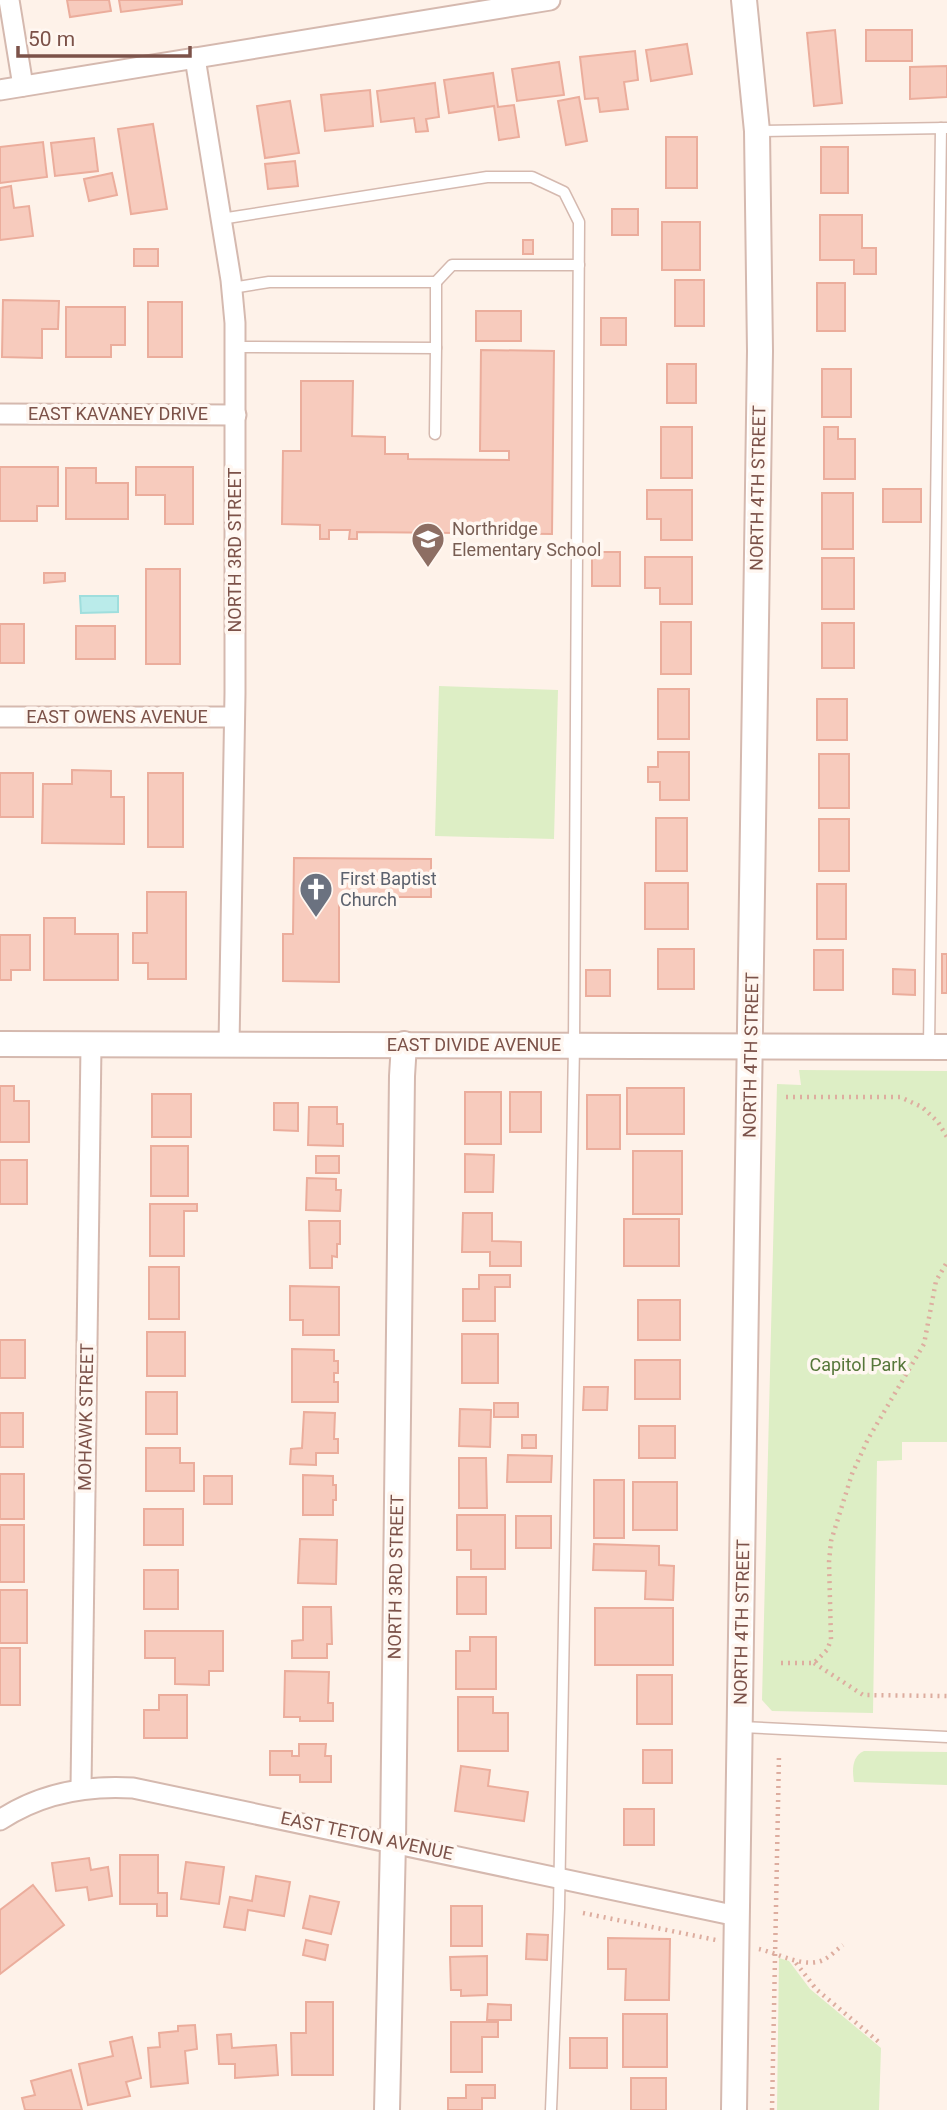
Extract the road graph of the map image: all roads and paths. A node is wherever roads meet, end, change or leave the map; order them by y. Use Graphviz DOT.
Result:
graph roads {
  1 [pos="9,0"];
  2 [pos="550,0"];
  3 [pos="744,0"];
  4 [pos="195,58"];
  5 [pos="23,86"];
  6 [pos="0,90"];
  7 [pos="944,128"];
  8 [pos="757,131"];
  9 [pos="221,219"];
  10 [pos="579,265"];
  11 [pos="436,282"];
  12 [pos="232,288"];
  13 [pos="236,347"];
  14 [pos="436,348"];
  15 [pos="0,414"];
  16 [pos="236,415"];
  17 [pos="435,434"];
  18 [pos="0,717"];
  19 [pos="234,717"];
  20 [pos="0,1044"];
  21 [pos="404,1044"];
  22 [pos="91,1045"];
  23 [pos="229,1045"];
  24 [pos="574,1045"];
  25 [pos="751,1046"];
  26 [pos="938,1047"];
  27 [pos="786,1097"];
  28 [pos="947,1137"];
  29 [pos="947,1262"];
  30 [pos="814,1662"];
  31 [pos="781,1663"];
  32 [pos="947,1696"];
  33 [pos="741,1727"];
  34 [pos="947,1737"];
  35 [pos="779,1755"];
  36 [pos="81,1788"];
  37 [pos="0,1820"];
  38 [pos="393,1842"];
  39 [pos="559,1878"];
  40 [pos="737,1916"];
  41 [pos="796,1962"];
  42 [pos="880,2043"];
  43 [pos="387,2110"];
  44 [pos="551,2110"];
  45 [pos="734,2110"];
  46 [pos="772,2110"];
  1 -- 5 [label="street"];
  2 -- 4 [label="street"];
  3 -- 8 [label="street, NORTH 4TH STREET"];
  4 -- 5 [label="street"];
  4 -- 9 [label="street, NORTH 3RD STREET"];
  5 -- 6 [label="street"];
  7 -- 8 [label="lane"];
  7 -- 26 [label="lane"];
  8 -- 25 [label="street, NORTH 4TH STREET"];
  9 -- 10 [label="lane"];
  9 -- 12 [label="street, NORTH 3RD STREET"];
  10 -- 11 [label="lane"];
  10 -- 24 [label="lane"];
  11 -- 12 [label="lane"];
  11 -- 14 [label="lane"];
  12 -- 13 [label="street, NORTH 3RD STREET"];
  13 -- 14 [label="lane"];
  13 -- 16 [label="street, NORTH 3RD STREET"];
  14 -- 17 [label="lane"];
  15 -- 16 [label="street, EAST KAVANEY DRIVE"];
  16 -- 19 [label="street, NORTH 3RD STREET"];
  18 -- 19 [label="street, EAST OWENS AVENUE"];
  19 -- 23 [label="street, NORTH 3RD STREET"];
  20 -- 22 [label="street, EAST DIVIDE AVENUE"];
  21 -- 23 [label="street, EAST DIVIDE AVENUE"];
  21 -- 24 [label="street, EAST DIVIDE AVENUE"];
  21 -- 38 [label="street, NORTH 3RD STREET"];
  22 -- 23 [label="street, EAST DIVIDE AVENUE"];
  22 -- 36 [label="street, MOHAWK STREET"];
  24 -- 25 [label="street, EAST DIVIDE AVENUE"];
  24 -- 39 [label="lane"];
  25 -- 26 [label="street, EAST DIVIDE AVENUE"];
  25 -- 33 [label="street, NORTH 4TH STREET"];
  27 -- 28 [label="path"];
  29 -- 30 [label="path"];
  30 -- 31 [label="path"];
  30 -- 32 [label="path"];
  33 -- 34 [label="lane"];
  33 -- 40 [label="street, NORTH 4TH STREET"];
  35 -- 46 [label="path"];
  36 -- 37 [label="street, EAST TETON AVENUE"];
  36 -- 38 [label="street, EAST TETON AVENUE"];
  38 -- 39 [label="street, EAST TETON AVENUE"];
  38 -- 43 [label="street, NORTH 3RD STREET"];
  39 -- 40 [label="street, EAST TETON AVENUE"];
  39 -- 44 [label="lane"];
  40 -- 45 [label="street, NORTH 4TH STREET"];
  41 -- 42 [label="path"];
}
